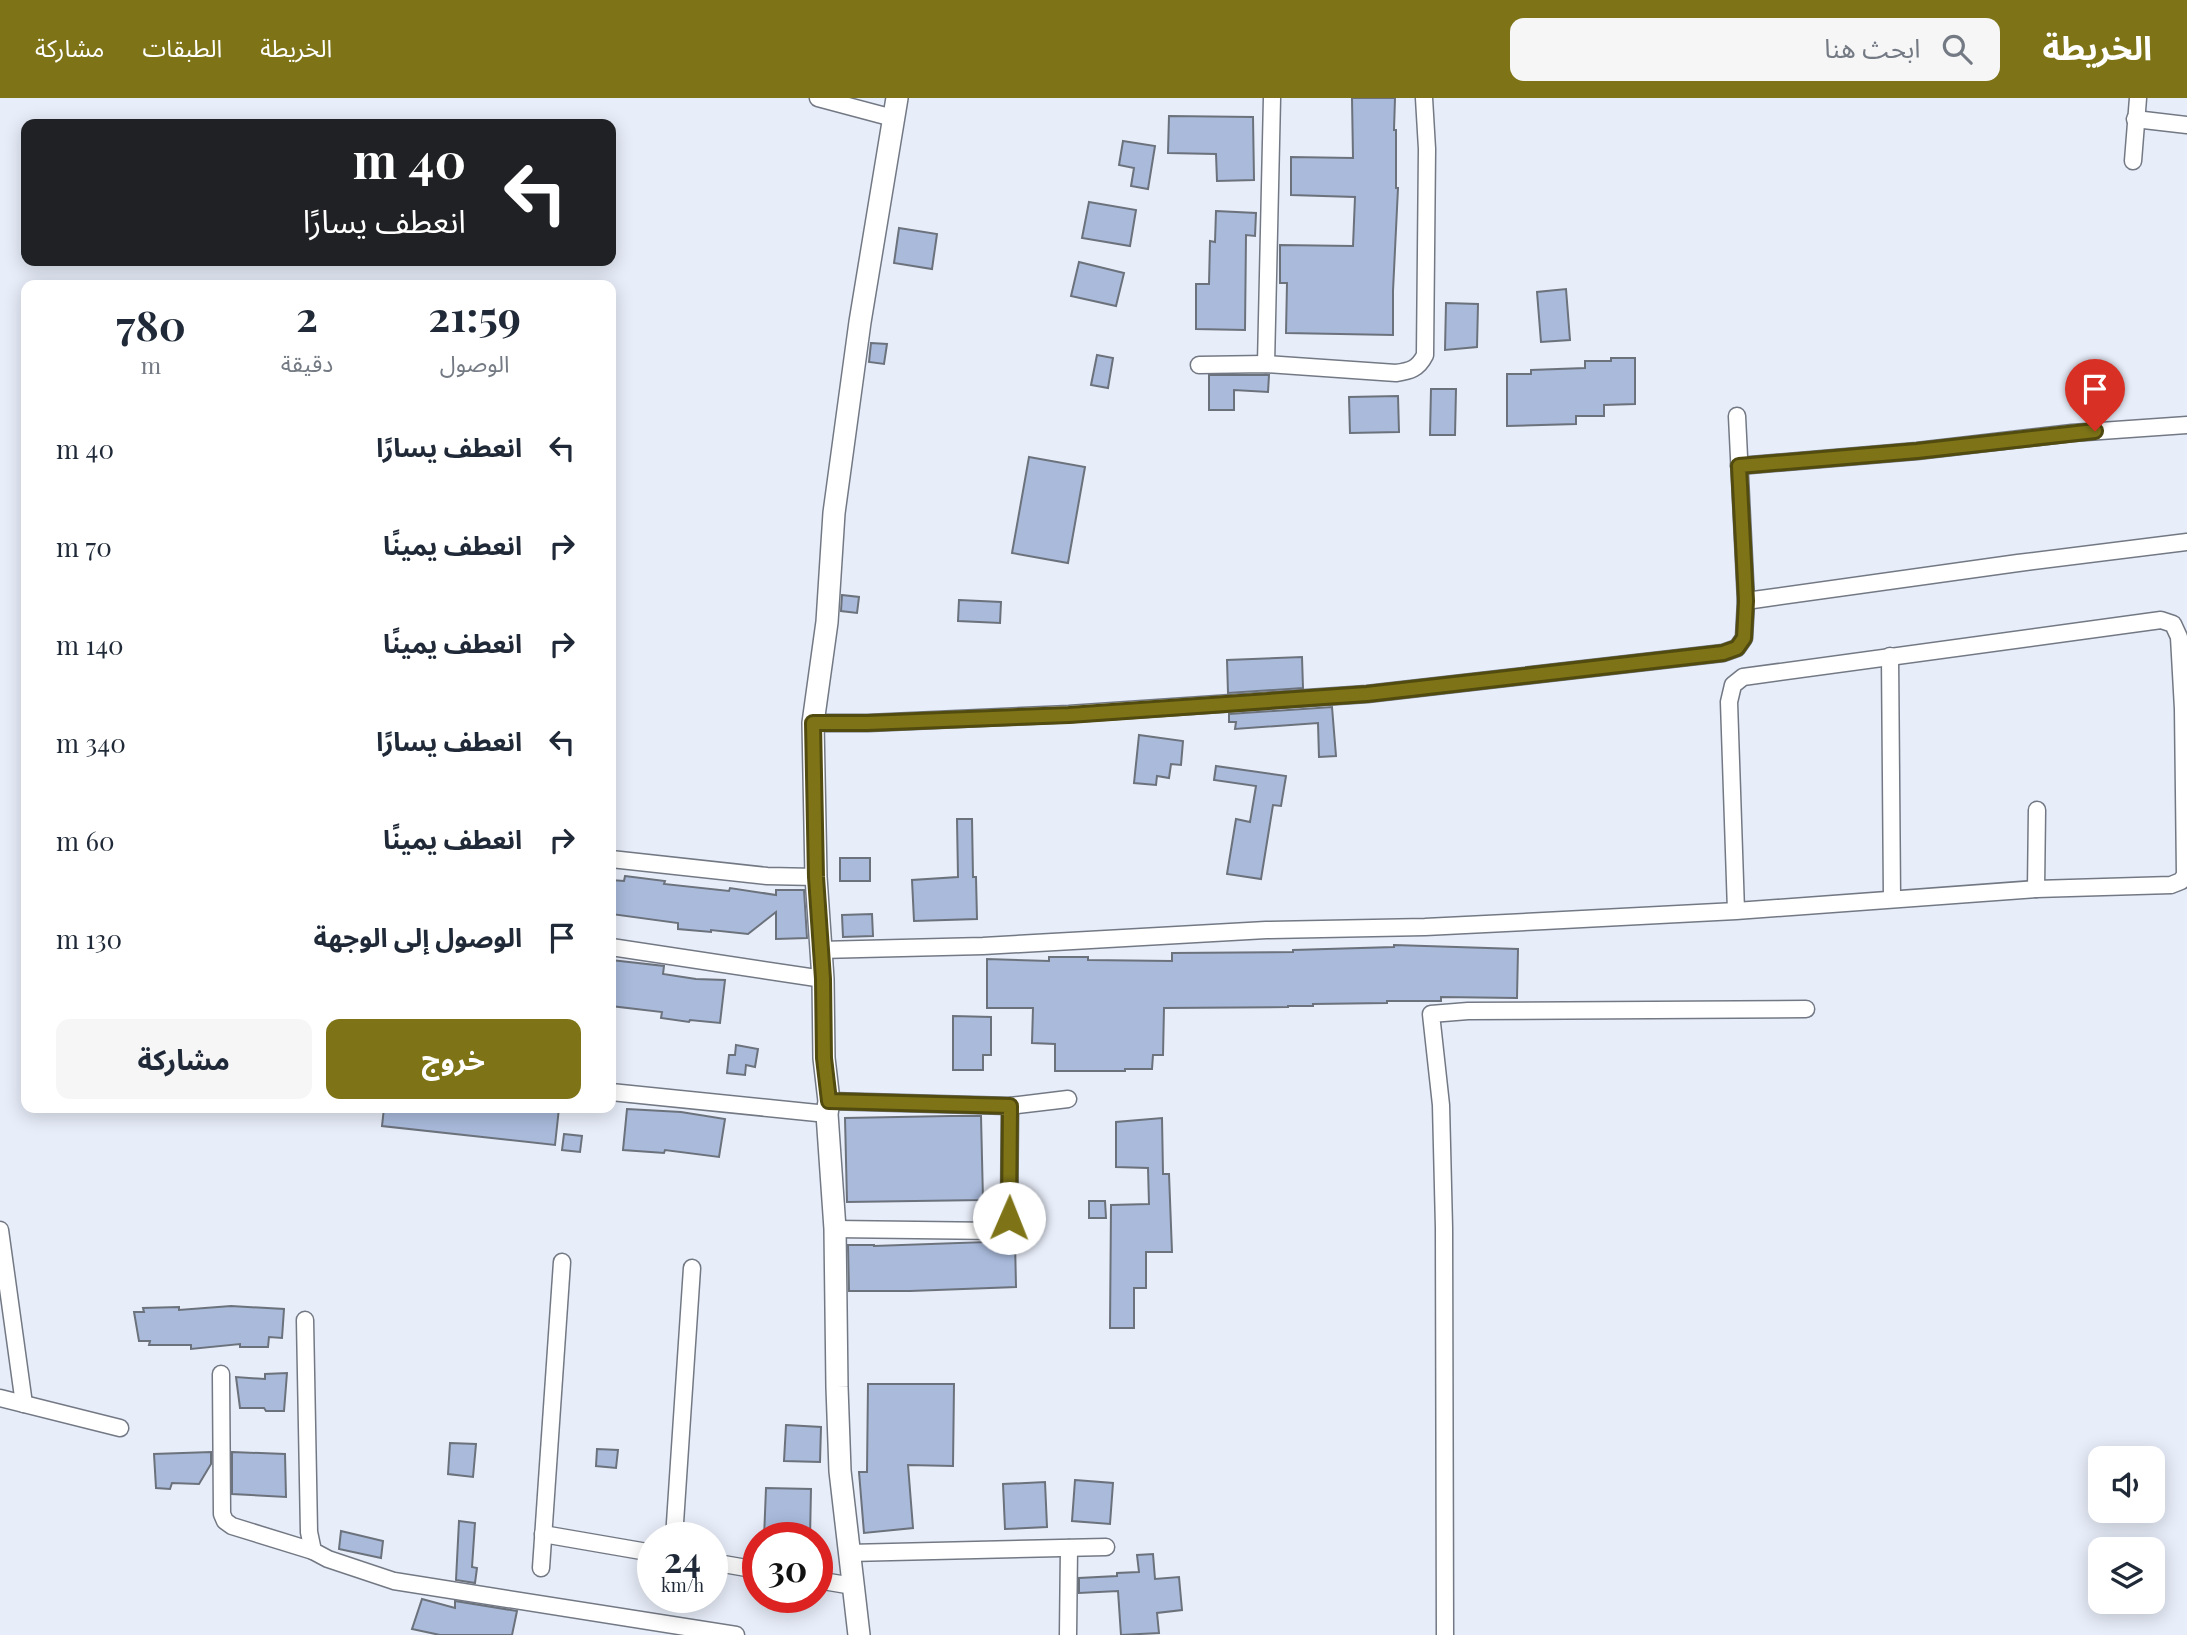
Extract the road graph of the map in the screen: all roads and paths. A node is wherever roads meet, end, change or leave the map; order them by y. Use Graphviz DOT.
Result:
graph roads {
  1 [pos="818,98"];
  2 [pos="1272,98"];
  3 [pos="1424,98"];
  4 [pos="2138,98"];
  5 [pos="895,108"];
  6 [pos="2135,119"];
  7 [pos="2187,125"];
  8 [pos="2133,161"];
  9 [pos="1266,364"];
  10 [pos="1199,365"];
  11 [pos="1737,416"];
  12 [pos="2187,425"];
  13 [pos="1739,466"];
  14 [pos="2187,542"];
  15 [pos="1746,601"];
  16 [pos="1890,656"];
  17 [pos="813,723"];
  18 [pos="2037,810"];
  19 [pos="616,860"];
  20 [pos="816,877"];
  21 [pos="2036,889"];
  22 [pos="1892,898"];
  23 [pos="1736,911"];
  24 [pos="616,948"];
  25 [pos="820,950"];
  26 [pos="823,979"];
  27 [pos="1806,1009"];
  28 [pos="616,1092"];
  29 [pos="1068,1099"];
  30 [pos="1010,1106"];
  31 [pos="828,1107"];
  32 [pos="835,1229"];
  33 [pos="0,1235"];
  34 [pos="562,1262"];
  35 [pos="692,1268"];
  36 [pos="305,1320"];
  37 [pos="221,1374"];
  38 [pos="0,1398"];
  39 [pos="23,1404"];
  40 [pos="120,1428"];
  41 [pos="675,1522"];
  42 [pos="543,1534"];
  43 [pos="1106,1547"];
  44 [pos="1069,1548"];
  45 [pos="637,1549"];
  46 [pos="313,1551"];
  47 [pos="849,1553"];
  48 [pos="541,1568"];
  49 [pos="833,1583"];
  50 [pos="853,1586"];
  51 [pos="736,1635"];
  52 [pos="859,1635"];
  53 [pos="1068,1635"];
  54 [pos="1445,1635"];
  1 -- 5 [label="street"];
  2 -- 9 [label="street"];
  3 -- 9 [label="street"];
  4 -- 6 [label="street"];
  5 -- 17 [label="main road"];
  6 -- 7 [label="street"];
  6 -- 8 [label="street"];
  9 -- 10 [label="street"];
  11 -- 13 [label="street"];
  12 -- 13 [label="street"];
  13 -- 15 [label="street"];
  14 -- 15 [label="street"];
  15 -- 17 [label="street"];
  16 -- 21 [label="street"];
  16 -- 22 [label="street"];
  16 -- 23 [label="street"];
  17 -- 20 [label="main road"];
  18 -- 21 [label="street"];
  19 -- 20 [label="street"];
  20 -- 25 [label="main road"];
  21 -- 22 [label="street"];
  22 -- 23 [label="street"];
  23 -- 25 [label="street"];
  24 -- 26 [label="street"];
  25 -- 26 [label="main road"];
  26 -- 31 [label="main road"];
  27 -- 54 [label="street"];
  28 -- 31 [label="street"];
  29 -- 30 [label="street"];
  30 -- 31 [label="street"];
  30 -- 32 [label="street"];
  31 -- 32 [label="main road"];
  32 -- 47 [label="main road"];
  33 -- 39 [label="street"];
  34 -- 42 [label="street"];
  35 -- 41 [label="street"];
  36 -- 46 [label="street"];
  37 -- 46 [label="street"];
  38 -- 39 [label="street"];
  39 -- 40 [label="street"];
  42 -- 45 [label="street"];
  42 -- 48 [label="street"];
  43 -- 44 [label="street"];
  44 -- 47 [label="street"];
  44 -- 53 [label="street"];
  46 -- 51 [label="street"];
  47 -- 50 [label="main road"];
  49 -- 50 [label="street"];
  50 -- 52 [label="main road"];
}
